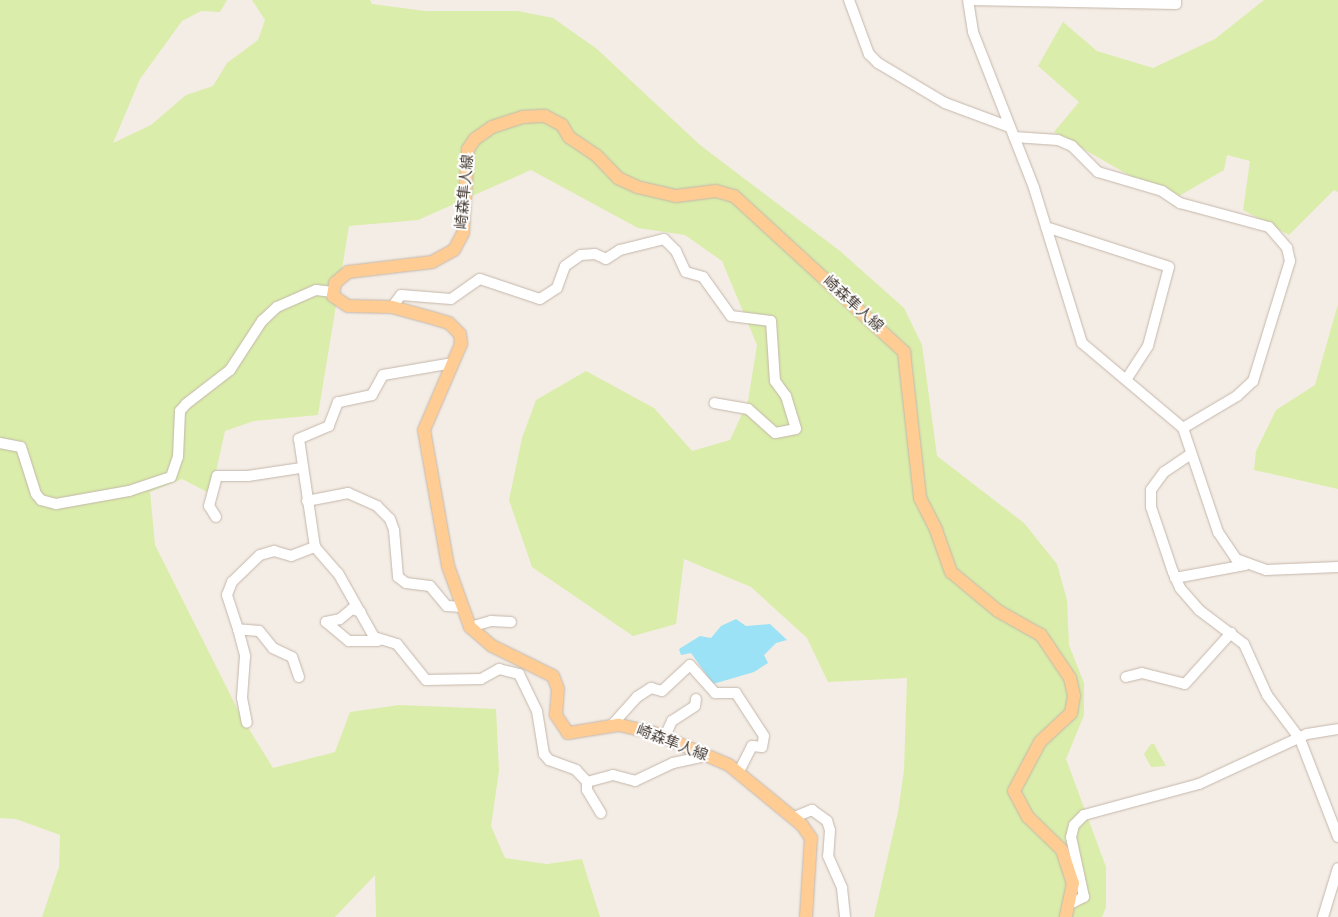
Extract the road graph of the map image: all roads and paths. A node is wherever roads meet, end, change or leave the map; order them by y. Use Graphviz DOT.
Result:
graph roads {
  1 [pos="849,0"];
  2 [pos="968,0"];
  3 [pos="1176,0"];
  4 [pos="1010,127"];
  5 [pos="1014,137"];
  6 [pos="1046,227"];
  7 [pos="333,292"];
  8 [pos="392,307"];
  9 [pos="453,364"];
  10 [pos="1126,380"];
  11 [pos="715,403"];
  12 [pos="1183,428"];
  13 [pos="0,443"];
  14 [pos="1191,454"];
  15 [pos="301,468"];
  16 [pos="307,501"];
  17 [pos="216,516"];
  18 [pos="315,546"];
  19 [pos="1245,565"];
  20 [pos="1338,567"];
  21 [pos="1175,578"];
  22 [pos="462,607"];
  23 [pos="361,612"];
  24 [pos="511,622"];
  25 [pos="470,627"];
  26 [pos="238,629"];
  27 [pos="1230,633"];
  28 [pos="378,641"];
  29 [pos="299,677"];
  30 [pos="1126,677"];
  31 [pos="696,700"];
  32 [pos="247,723"];
  33 [pos="611,726"];
  34 [pos="1338,729"];
  35 [pos="664,738"];
  36 [pos="1300,739"];
  37 [pos="705,756"];
  38 [pos="739,772"];
  39 [pos="587,782"];
  40 [pos="601,813"];
  41 [pos="792,818"];
  42 [pos="1338,837"];
  43 [pos="1338,868"];
  44 [pos="1067,911"];
  45 [pos="806,917"];
  46 [pos="845,917"];
  47 [pos="1324,917"];
  1 -- 4 [label="street"];
  2 -- 3 [label="street"];
  2 -- 4 [label="street"];
  4 -- 5 [label="street"];
  5 -- 6 [label="street"];
  5 -- 12 [label="street"];
  6 -- 10 [label="street"];
  6 -- 10 [label="street"];
  7 -- 8 [label="main road, 崎森隼人線"];
  7 -- 13 [label="street"];
  7 -- 44 [label="main road, 崎森隼人線"];
  8 -- 9 [label="main road, 崎森隼人線"];
  8 -- 11 [label="street"];
  9 -- 15 [label="street"];
  9 -- 22 [label="main road, 崎森隼人線"];
  10 -- 12 [label="street"];
  12 -- 14 [label="street"];
  14 -- 19 [label="street"];
  14 -- 21 [label="street"];
  15 -- 16 [label="street"];
  15 -- 17 [label="street"];
  16 -- 18 [label="street"];
  16 -- 22 [label="street"];
  18 -- 23 [label="street"];
  18 -- 26 [label="street"];
  19 -- 20 [label="street"];
  19 -- 21 [label="street"];
  21 -- 27 [label="street"];
  22 -- 25 [label="main road, 崎森隼人線"];
  23 -- 28 [label="street"];
  23 -- 28 [label="street"];
  24 -- 25 [label="street"];
  25 -- 33 [label="main road, 崎森隼人線"];
  26 -- 29 [label="street"];
  26 -- 32 [label="street"];
  27 -- 30 [label="street"];
  27 -- 36 [label="street"];
  28 -- 39 [label="street"];
  31 -- 35 [label="street"];
  33 -- 35 [label="main road, 崎森隼人線"];
  33 -- 38 [label="street"];
  34 -- 36 [label="street"];
  35 -- 37 [label="main road, 崎森隼人線"];
  36 -- 42 [label="street"];
  36 -- 44 [label="street"];
  37 -- 38 [label="main road, 崎森隼人線"];
  37 -- 39 [label="street"];
  38 -- 41 [label="main road, 崎森隼人線"];
  39 -- 40 [label="street"];
  41 -- 45 [label="main road, 崎森隼人線"];
  41 -- 46 [label="street"];
  43 -- 47 [label="street"];
}
